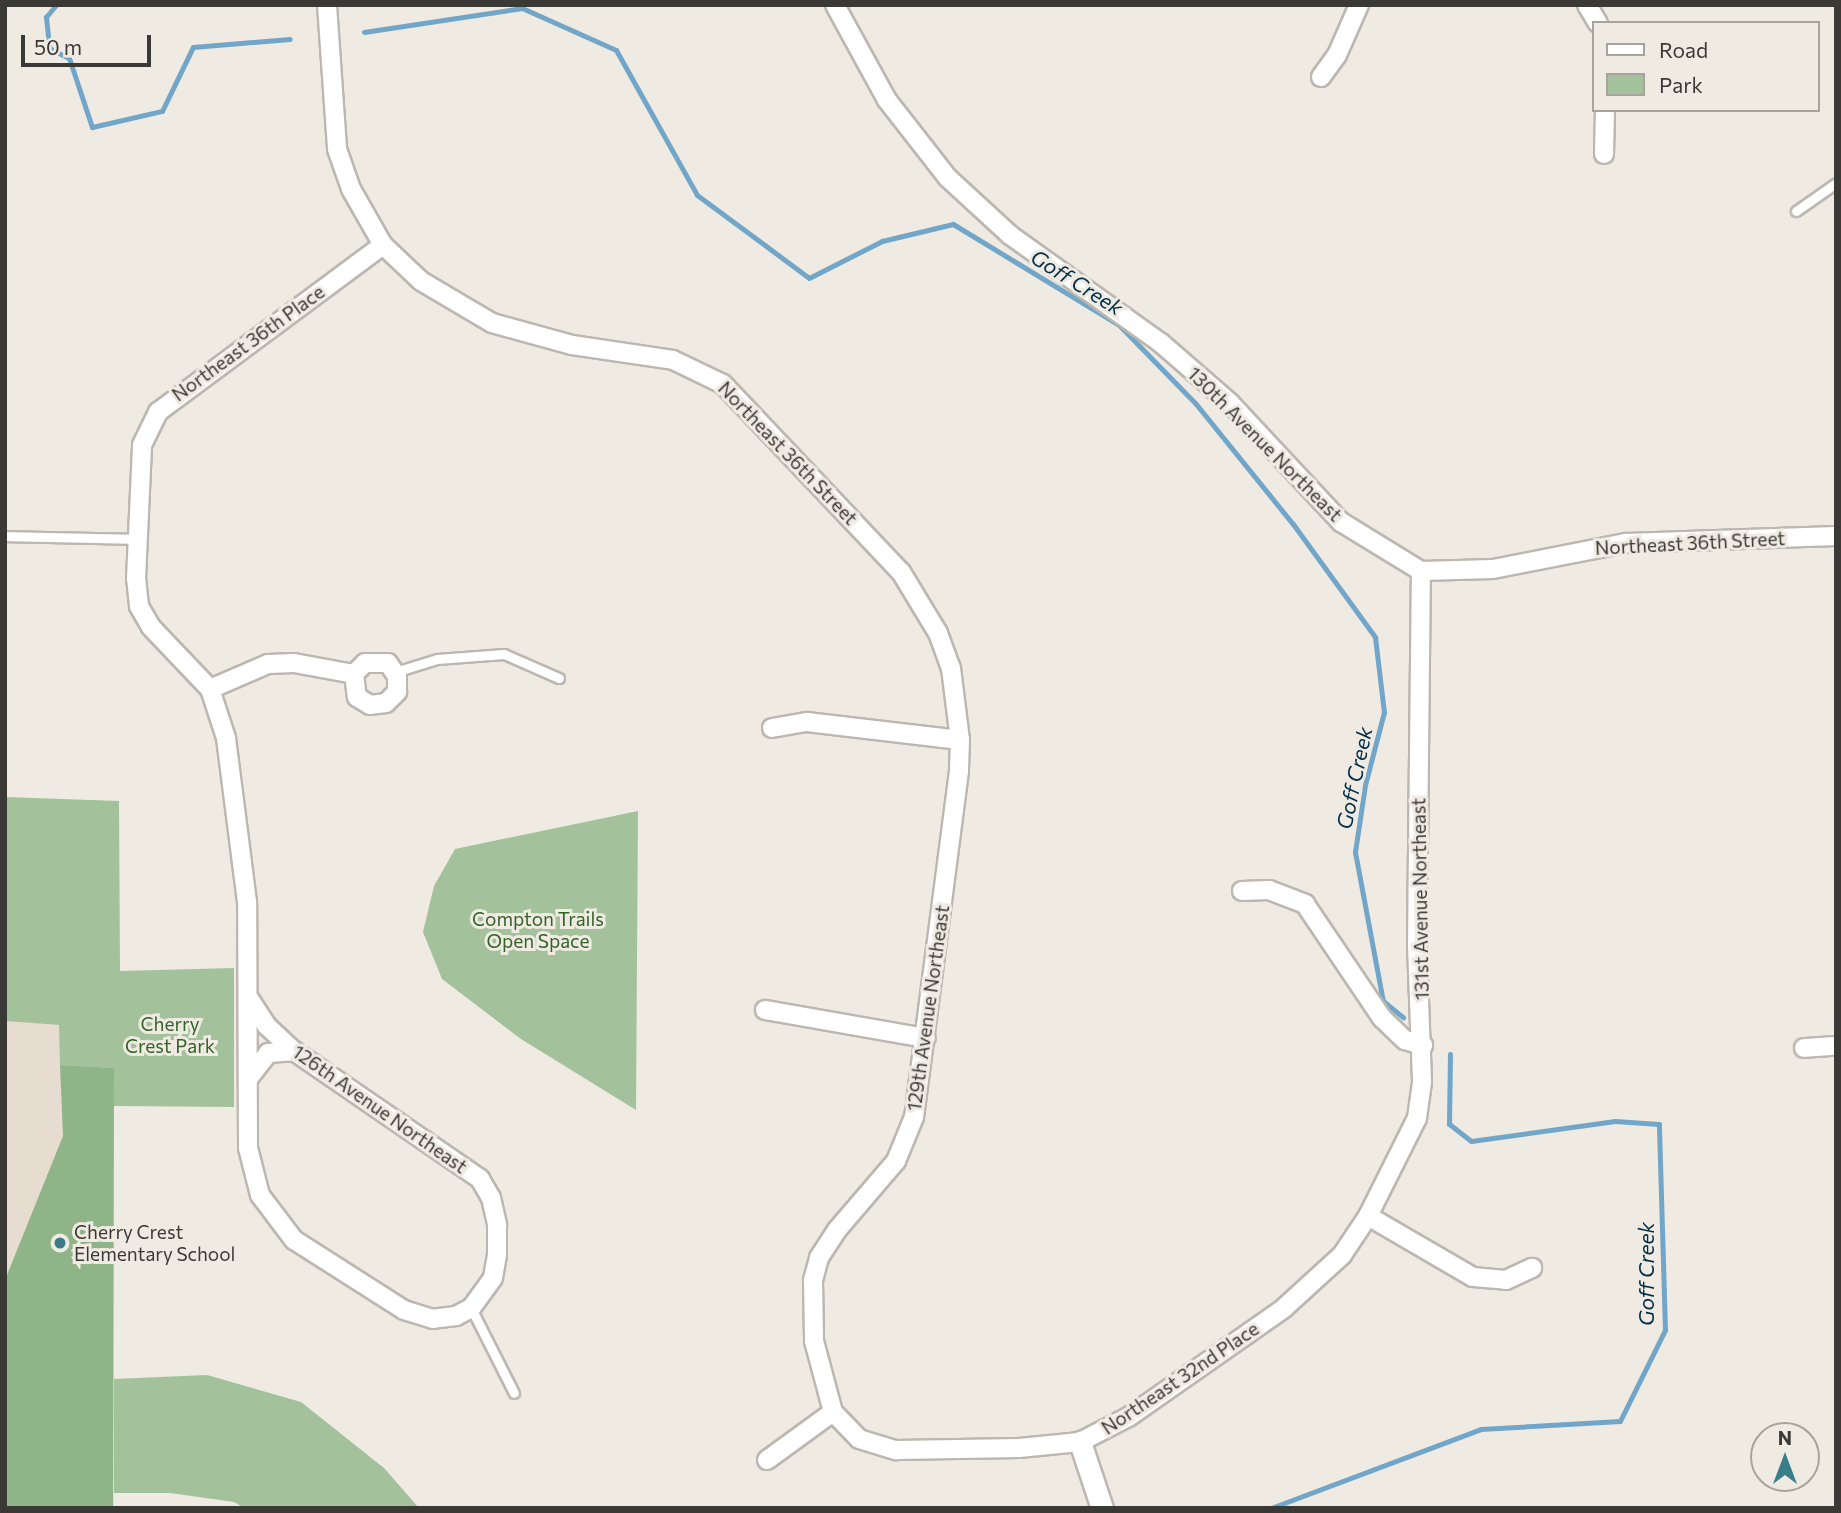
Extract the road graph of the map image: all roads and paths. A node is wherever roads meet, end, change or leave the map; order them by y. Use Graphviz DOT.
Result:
graph roads {
  1 [pos="327,5"];
  2 [pos="835,5"];
  3 [pos="1359,5"];
  4 [pos="1587,5"];
  5 [pos="1597,21"];
  6 [pos="1321,77"];
  7 [pos="1605,112"];
  8 [pos="1604,154"];
  9 [pos="1836,183"];
  10 [pos="1796,211"];
  11 [pos="383,244"];
  12 [pos="5,536"];
  13 [pos="1836,536"];
  14 [pos="137,539"];
  15 [pos="1421,571"];
  16 [pos="395,672"];
  17 [pos="354,674"];
  18 [pos="559,678"];
  19 [pos="210,689"];
  20 [pos="772,728"];
  21 [pos="960,740"];
  22 [pos="1241,891"];
  23 [pos="250,1000"];
  24 [pos="765,1010"];
  25 [pos="926,1038"];
  26 [pos="1423,1045"];
  27 [pos="1836,1046"];
  28 [pos="1804,1048"];
  29 [pos="294,1051"];
  30 [pos="247,1080"];
  31 [pos="1368,1216"];
  32 [pos="1532,1268"];
  33 [pos="471,1308"];
  34 [pos="514,1393"];
  35 [pos="833,1412"];
  36 [pos="1080,1442"];
  37 [pos="767,1460"];
  38 [pos="1102,1508"];
  1 -- 11 [label="street, Northeast 36th Street"];
  2 -- 15 [label="street, 130th Avenue Northeast"];
  3 -- 6 [label="street"];
  4 -- 5 [label="street"];
  7 -- 8 [label="street"];
  9 -- 10 [label="lane"];
  11 -- 14 [label="street, Northeast 36th Place"];
  11 -- 21 [label="street, Northeast 36th Street"];
  12 -- 14 [label="lane"];
  13 -- 15 [label="street, Northeast 36th Street"];
  14 -- 19 [label="street"];
  15 -- 26 [label="street, 131st Avenue Northeast"];
  16 -- 17 [label="street"];
  16 -- 17 [label="street"];
  16 -- 18 [label="lane"];
  17 -- 19 [label="street"];
  19 -- 23 [label="street"];
  20 -- 21 [label="street"];
  21 -- 25 [label="street, 129th Avenue Northeast"];
  22 -- 26 [label="street"];
  23 -- 29 [label="street, 126th Avenue Northeast"];
  23 -- 30 [label="street"];
  24 -- 25 [label="street"];
  25 -- 35 [label="street, 129th Avenue Northeast"];
  26 -- 31 [label="street, 131st Avenue Northeast"];
  27 -- 28 [label="street"];
  29 -- 30 [label="street"];
  29 -- 33 [label="street, 126th Avenue Northeast"];
  30 -- 33 [label="street"];
  31 -- 32 [label="street"];
  31 -- 36 [label="street, Northeast 32nd Place"];
  33 -- 34 [label="lane"];
  35 -- 36 [label="street, Northeast 32nd Place"];
  35 -- 37 [label="street"];
  36 -- 38 [label="street"];
}
